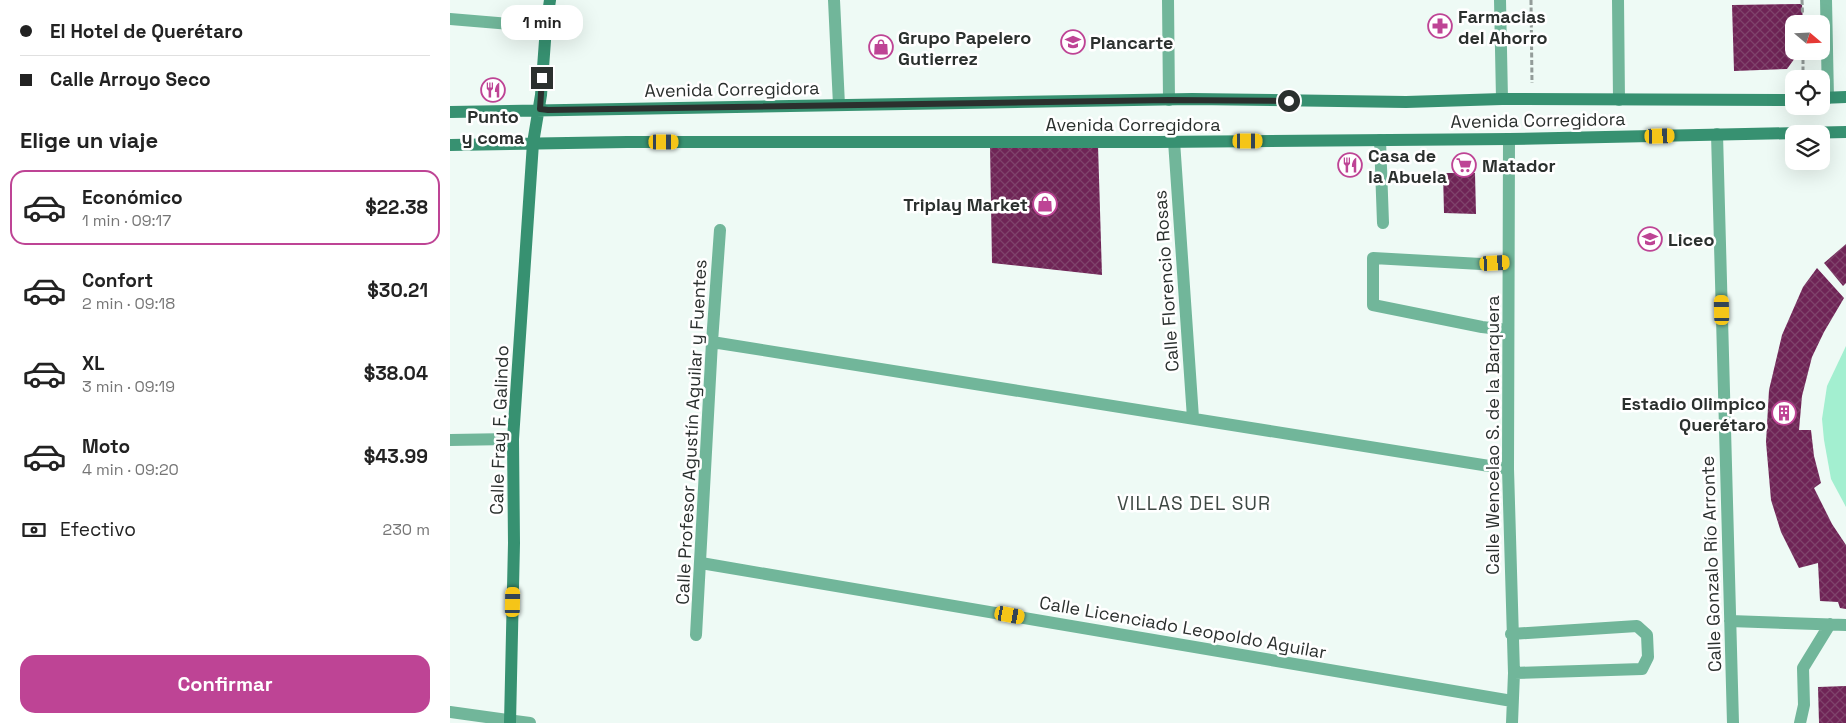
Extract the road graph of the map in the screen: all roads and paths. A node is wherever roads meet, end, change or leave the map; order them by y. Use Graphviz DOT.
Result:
graph roads {
  1 [pos="550,0"];
  2 [pos="834,0"];
  3 [pos="1168,0"];
  4 [pos="1500,0"];
  5 [pos="1531,0"];
  6 [pos="1618,0"];
  7 [pos="1802,0"];
  8 [pos="1826,0"];
  9 [pos="1803,15"];
  10 [pos="450,19"];
  11 [pos="546,27"];
  12 [pos="1825,70"];
  13 [pos="1846,97"];
  14 [pos="1830,98"];
  15 [pos="1169,100"];
  16 [pos="1502,100"];
  17 [pos="1619,100"];
  18 [pos="1785,100"];
  19 [pos="1532,101"];
  20 [pos="839,105"];
  21 [pos="540,109"];
  22 [pos="450,112"];
  23 [pos="1846,132"];
  24 [pos="1717,134"];
  25 [pos="1509,139"];
  26 [pos="1380,140"];
  27 [pos="1174,142"];
  28 [pos="533,143"];
  29 [pos="450,145"];
  30 [pos="1383,223"];
  31 [pos="720,230"];
  32 [pos="1508,262"];
  33 [pos="1508,330"];
  34 [pos="712,342"];
  35 [pos="1193,418"];
  36 [pos="513,439"];
  37 [pos="450,440"];
  38 [pos="1508,469"];
  39 [pos="701,563"];
  40 [pos="1730,621"];
  41 [pos="1830,624"];
  42 [pos="1846,625"];
  43 [pos="1511,634"];
  44 [pos="696,635"];
  45 [pos="1514,673"];
  46 [pos="1512,701"];
  47 [pos="450,712"];
  48 [pos="510,721"];
  49 [pos="530,723"];
  50 [pos="1512,723"];
  51 [pos="1733,723"];
  52 [pos="1800,723"];
  1 -- 11 [label="main road, Calle Fray F. Galindo"];
  2 -- 20 [label="street"];
  3 -- 15 [label="street"];
  4 -- 16 [label="street"];
  5 -- 19 [label="path"];
  6 -- 17 [label="street"];
  7 -- 9 [label="path"];
  8 -- 12 [label="street"];
  10 -- 11 [label="street"];
  11 -- 21 [label="main road, Calle Fray F. Galindo"];
  13 -- 14 [label="main road"];
  15 -- 16 [label="main road, Avenida Corregidora"];
  15 -- 20 [label="main road, Avenida Corregidora"];
  16 -- 19 [label="main road, Avenida Corregidora"];
  17 -- 18 [label="main road, Avenida Corregidora"];
  17 -- 19 [label="main road, Avenida Corregidora"];
  20 -- 21 [label="main road, Avenida Corregidora"];
  21 -- 22 [label="main road, Avenida Corregidora"];
  21 -- 28 [label="main road, Calle Fray F. Galindo"];
  23 -- 24 [label="main road, Avenida Corregidora"];
  24 -- 25 [label="main road, Avenida Corregidora"];
  24 -- 40 [label="street, Calle Gonzalo Río Arronte"];
  25 -- 26 [label="main road, Avenida Corregidora"];
  25 -- 32 [label="street, Calle Wencelao S. de la Barquera"];
  26 -- 27 [label="main road, Avenida Corregidora"];
  26 -- 30 [label="street"];
  27 -- 28 [label="main road, Avenida Corregidora"];
  27 -- 35 [label="street, Calle Florencio Rosas"];
  28 -- 29 [label="main road, Avenida Corregidora"];
  28 -- 36 [label="main road, Calle Fray F. Galindo"];
  31 -- 34 [label="street, Calle Profesor Agustín Aguilar y Fuentes"];
  32 -- 33 [label="street, Calle Wencelao S. de la Barquera"];
  32 -- 33 [label="street"];
  33 -- 38 [label="street, Calle Wencelao S. de la Barquera"];
  34 -- 35 [label="street"];
  34 -- 39 [label="street, Calle Profesor Agustín Aguilar y Fuentes"];
  35 -- 38 [label="street"];
  36 -- 37 [label="street"];
  36 -- 48 [label="main road, Calle Fray F. Galindo"];
  38 -- 43 [label="street, Calle Wencelao S. de la Barquera"];
  39 -- 44 [label="street, Calle Profesor Agustín Aguilar y Fuentes"];
  39 -- 46 [label="street, Calle Licenciado Leopoldo Aguilar"];
  40 -- 41 [label="street"];
  40 -- 51 [label="street, Calle Gonzalo Río Arronte"];
  41 -- 42 [label="street"];
  41 -- 52 [label="street"];
  43 -- 45 [label="street, Calle Wencelao S. de la Barquera"];
  43 -- 45 [label="street"];
  45 -- 46 [label="street, Calle Wencelao S. de la Barquera"];
  46 -- 50 [label="street, Calle Wencelao S. de la Barquera"];
  47 -- 48 [label="street"];
  48 -- 49 [label="street"];
}
